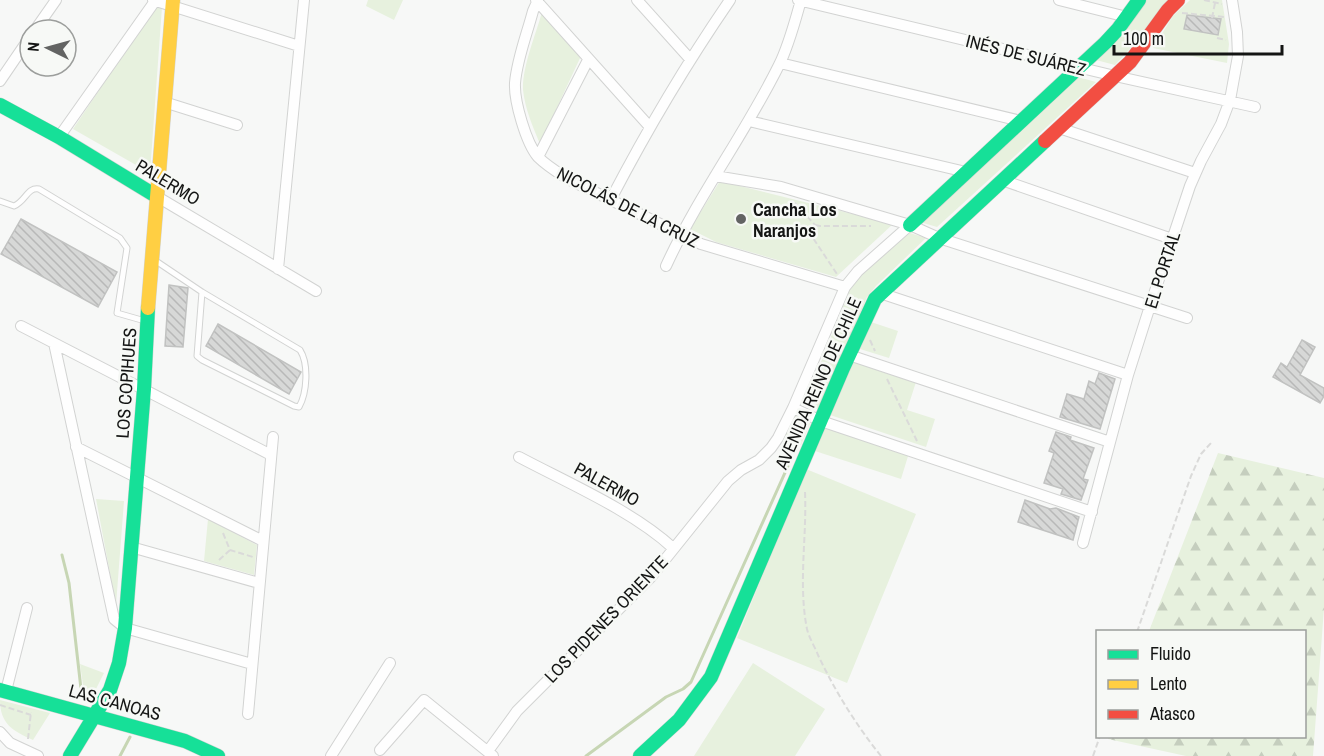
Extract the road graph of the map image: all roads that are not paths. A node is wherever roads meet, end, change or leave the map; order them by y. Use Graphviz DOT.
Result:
graph roads {
  1 [pos="56,0"];
  2 [pos="154,0"];
  3 [pos="304,0"];
  4 [pos="537,0"];
  5 [pos="636,0"];
  6 [pos="730,0"];
  7 [pos="800,0"];
  8 [pos="1059,0"];
  9 [pos="1139,0"];
  10 [pos="173,3"];
  11 [pos="1232,3"];
  12 [pos="1173,5"];
  13 [pos="1127,17"];
  14 [pos="43,18"];
  15 [pos="299,46"];
  16 [pos="18,55"];
  17 [pos="690,59"];
  18 [pos="588,60"];
  19 [pos="780,63"];
  20 [pos="1079,68"];
  21 [pos="1115,76"];
  22 [pos="0,81"];
  23 [pos="1230,100"];
  24 [pos="165,102"];
  25 [pos="0,105"];
  26 [pos="1255,106"];
  27 [pos="749,121"];
  28 [pos="1021,121"];
  29 [pos="237,125"];
  30 [pos="649,126"];
  31 [pos="1059,128"];
  32 [pos="59,137"];
  33 [pos="538,157"];
  34 [pos="966,172"];
  35 [pos="1195,173"];
  36 [pos="715,176"];
  37 [pos="1002,180"];
  38 [pos="156,196"];
  39 [pos="611,199"];
  40 [pos="0,201"];
  41 [pos="910,225"];
  42 [pos="681,235"];
  43 [pos="939,238"];
  44 [pos="1172,239"];
  45 [pos="151,258"];
  46 [pos="666,266"];
  47 [pos="278,269"];
  48 [pos="846,287"];
  49 [pos="316,291"];
  50 [pos="202,292"];
  51 [pos="880,293"];
  52 [pos="1150,306"];
  53 [pos="1187,318"];
  54 [pos="148,322"];
  55 [pos="21,326"];
  56 [pos="54,343"];
  57 [pos="849,355"];
  58 [pos="1128,375"];
  59 [pos="144,389"];
  60 [pos="793,408"];
  61 [pos="821,421"];
  62 [pos="273,437"];
  63 [pos="1110,442"];
  64 [pos="76,447"];
  65 [pos="271,455"];
  66 [pos="519,457"];
  67 [pos="137,477"];
  68 [pos="1092,512"];
  69 [pos="263,541"];
  70 [pos="1083,543"];
  71 [pos="131,547"];
  72 [pos="673,548"];
  73 [pos="259,583"];
  74 [pos="27,608"];
  75 [pos="125,628"];
  76 [pos="390,663"];
  77 [pos="252,664"];
  78 [pos="1,698"];
  79 [pos="248,714"];
  80 [pos="95,715"];
  81 [pos="0,732"];
  82 [pos="380,750"];
  83 [pos="194,751"];
  84 [pos="491,754"];
  85 [pos="38,756"];
  86 [pos="70,756"];
  87 [pos="218,756"];
  88 [pos="331,756"];
  89 [pos="640,756"];
  1 -- 14 [label="street"];
  2 -- 10 [label="street"];
  2 -- 32 [label="street"];
  3 -- 15 [label="street"];
  4 -- 18 [label="street"];
  4 -- 33 [label="street, NICOLÁS DE LA CRUZ"];
  5 -- 17 [label="street"];
  6 -- 17 [label="street"];
  7 -- 19 [label="street"];
  7 -- 20 [label="street, INÉS DE SUÁREZ"];
  8 -- 13 [label="street"];
  9 -- 13 [label="street, AVENIDA REINO DE CHILE"];
  10 -- 15 [label="street"];
  10 -- 24 [label="street, LOS COPIHUES"];
  11 -- 23 [label="street, EL PORTAL"];
  12 -- 21 [label="street, AVENIDA REINO DE CHILE"];
  13 -- 20 [label="street, AVENIDA REINO DE CHILE"];
  15 -- 47 [label="street"];
  16 -- 22 [label="street"];
  17 -- 30 [label="street"];
  18 -- 30 [label="street"];
  18 -- 33 [label="street"];
  19 -- 27 [label="street"];
  19 -- 28 [label="street"];
  20 -- 21 [label="street, INÉS DE SUÁREZ"];
  20 -- 28 [label="street, AVENIDA REINO DE CHILE"];
  21 -- 23 [label="street, INÉS DE SUÁREZ"];
  21 -- 31 [label="street, AVENIDA REINO DE CHILE"];
  23 -- 26 [label="street, INÉS DE SUÁREZ"];
  23 -- 35 [label="street, EL PORTAL"];
  24 -- 29 [label="street"];
  24 -- 38 [label="street, LOS COPIHUES"];
  25 -- 32 [label="street, PALERMO"];
  27 -- 34 [label="street"];
  27 -- 36 [label="street"];
  28 -- 34 [label="street, AVENIDA REINO DE CHILE"];
  30 -- 39 [label="street"];
  31 -- 35 [label="street"];
  31 -- 37 [label="street, AVENIDA REINO DE CHILE"];
  32 -- 38 [label="street, PALERMO"];
  33 -- 39 [label="street, NICOLÁS DE LA CRUZ"];
  34 -- 41 [label="street, AVENIDA REINO DE CHILE"];
  35 -- 44 [label="street, EL PORTAL"];
  36 -- 41 [label="street"];
  36 -- 42 [label="street"];
  37 -- 43 [label="street, AVENIDA REINO DE CHILE"];
  37 -- 44 [label="street"];
  38 -- 45 [label="street, LOS COPIHUES"];
  38 -- 47 [label="street, PALERMO"];
  39 -- 42 [label="street, NICOLÁS DE LA CRUZ"];
  40 -- 54 [label="lane"];
  41 -- 43 [label="street"];
  41 -- 48 [label="street, AVENIDA REINO DE CHILE"];
  42 -- 46 [label="street"];
  42 -- 48 [label="street, NICOLÁS DE LA CRUZ"];
  43 -- 51 [label="street, AVENIDA REINO DE CHILE"];
  43 -- 52 [label="street"];
  44 -- 52 [label="street, EL PORTAL"];
  45 -- 50 [label="lane"];
  45 -- 54 [label="street, LOS COPIHUES"];
  47 -- 49 [label="street, PALERMO"];
  48 -- 60 [label="street, AVENIDA REINO DE CHILE"];
  50 -- 50 [label="lane"];
  51 -- 57 [label="street, AVENIDA REINO DE CHILE"];
  51 -- 58 [label="street"];
  52 -- 53 [label="street"];
  52 -- 58 [label="street, EL PORTAL"];
  54 -- 59 [label="street, LOS COPIHUES"];
  55 -- 56 [label="street"];
  56 -- 59 [label="street"];
  56 -- 64 [label="street"];
  57 -- 61 [label="street, AVENIDA REINO DE CHILE"];
  57 -- 63 [label="street"];
  58 -- 63 [label="street, EL PORTAL"];
  59 -- 65 [label="street"];
  59 -- 67 [label="street, LOS COPIHUES"];
  60 -- 61 [label="street"];
  60 -- 72 [label="street, LOS PIDENES ORIENTE"];
  61 -- 68 [label="street"];
  61 -- 89 [label="street, AVENIDA REINO DE CHILE"];
  62 -- 65 [label="street"];
  63 -- 68 [label="street, EL PORTAL"];
  64 -- 67 [label="street"];
  64 -- 75 [label="street"];
  65 -- 69 [label="street"];
  66 -- 72 [label="street, PALERMO"];
  67 -- 69 [label="street"];
  67 -- 71 [label="street, LOS COPIHUES"];
  68 -- 70 [label="street, EL PORTAL"];
  69 -- 73 [label="street"];
  71 -- 73 [label="street"];
  71 -- 75 [label="street, LOS COPIHUES"];
  72 -- 84 [label="street, LOS PIDENES ORIENTE"];
  73 -- 77 [label="street"];
  74 -- 78 [label="street"];
  75 -- 77 [label="street"];
  75 -- 80 [label="street, LOS COPIHUES"];
  76 -- 88 [label="street"];
  77 -- 79 [label="street"];
  78 -- 80 [label="street, LAS CANOAS"];
  80 -- 83 [label="street, LAS CANOAS"];
  80 -- 86 [label="street, LOS COPIHUES"];
  81 -- 85 [label="street"];
  82 -- 84 [label="street"];
  83 -- 87 [label="street, LAS CANOAS"];
}
